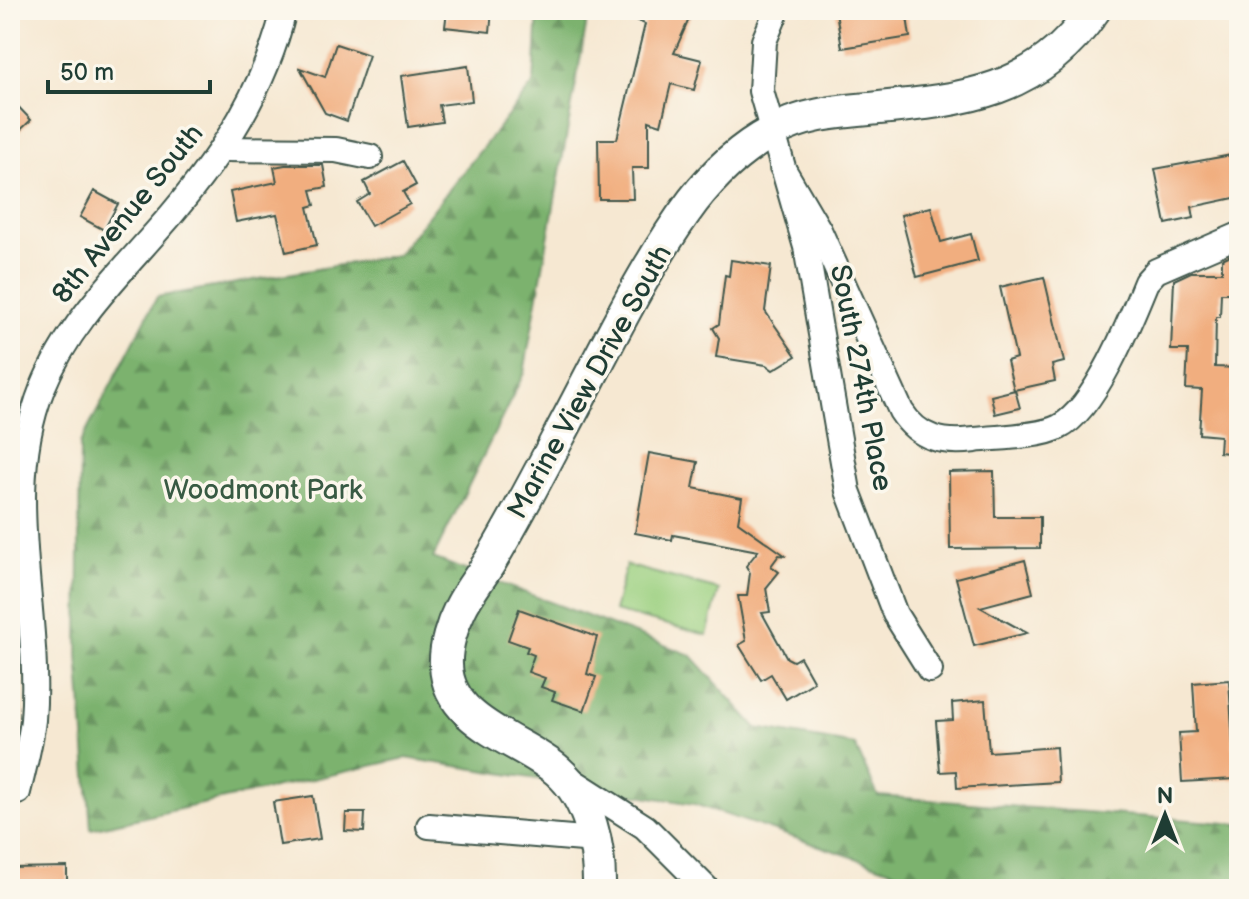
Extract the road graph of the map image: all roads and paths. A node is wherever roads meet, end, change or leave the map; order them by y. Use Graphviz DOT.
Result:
graph roads {
  1 [pos="284,10"];
  2 [pos="777,10"];
  3 [pos="1094,10"];
  4 [pos="770,133"];
  5 [pos="222,149"];
  6 [pos="370,157"];
  7 [pos="782,167"];
  8 [pos="1239,235"];
  9 [pos="930,670"];
  10 [pos="558,771"];
  11 [pos="18,792"];
  12 [pos="429,826"];
  13 [pos="595,840"];
  14 [pos="599,889"];
  15 [pos="707,889"];
  1 -- 5 [label="street, 8th Avenue South"];
  2 -- 4 [label="street, South 274th Place"];
  3 -- 4 [label="main road, Marine View Drive South"];
  4 -- 7 [label="street, South 274th Place"];
  4 -- 10 [label="main road, Marine View Drive South"];
  5 -- 6 [label="street"];
  5 -- 11 [label="street, 8th Avenue South"];
  7 -- 8 [label="street"];
  7 -- 9 [label="street, South 274th Place"];
  10 -- 13 [label="main road"];
  10 -- 15 [label="street, Marine View Drive South"];
  12 -- 13 [label="street"];
  13 -- 14 [label="main road"];
}
